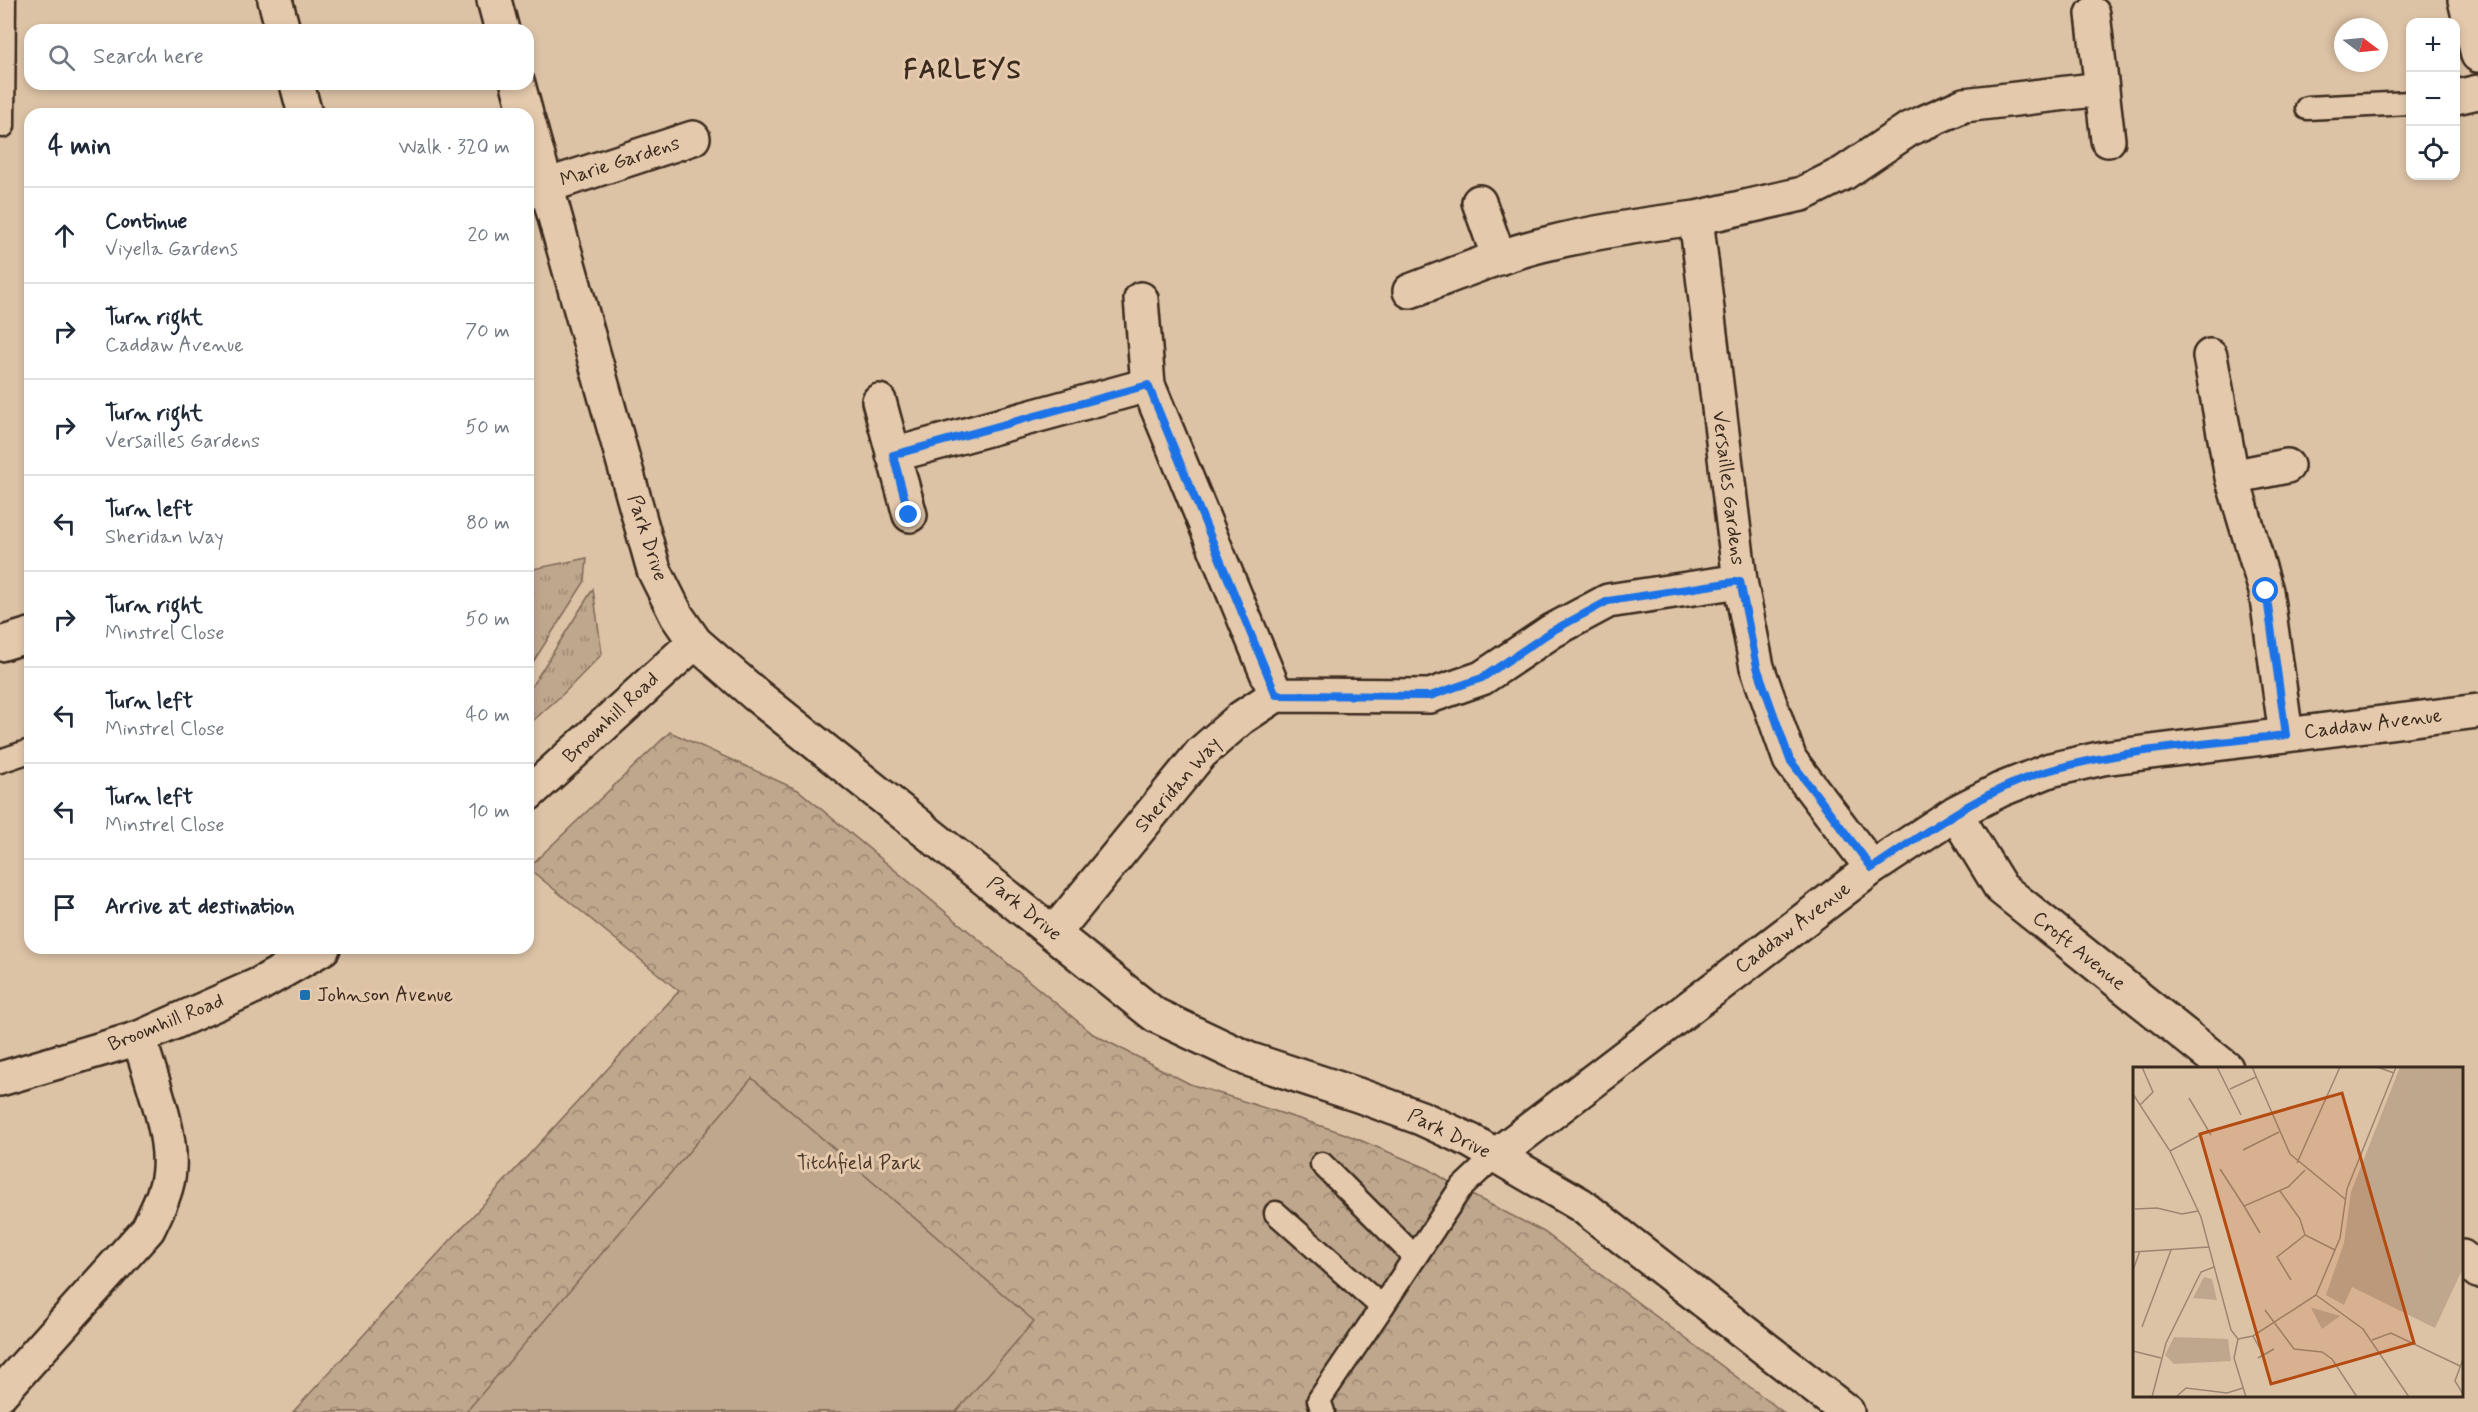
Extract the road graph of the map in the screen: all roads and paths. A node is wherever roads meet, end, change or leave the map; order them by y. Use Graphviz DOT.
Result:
graph roads {
  1 [pos="4,0"];
  2 [pos="494,0"];
  3 [pos="2465,0"];
  4 [pos="2092,14"];
  5 [pos="500,24"];
  6 [pos="2478,56"];
  7 [pos="2102,89"];
  8 [pos="299,90"];
  9 [pos="520,90"];
  10 [pos="2478,92"];
  11 [pos="2460,96"];
  12 [pos="2406,103"];
  13 [pos="303,108"];
  14 [pos="524,108"];
  15 [pos="2307,108"];
  16 [pos="3,126"];
  17 [pos="693,138"];
  18 [pos="2108,140"];
  19 [pos="534,166"];
  20 [pos="537,189"];
  21 [pos="1479,202"];
  22 [pos="1696,218"];
  23 [pos="1499,258"];
  24 [pos="1410,291"];
  25 [pos="1141,299"];
  26 [pos="2210,356"];
  27 [pos="1148,385"];
  28 [pos="879,400"];
  29 [pos="893,455"];
  30 [pos="2287,466"];
  31 [pos="2232,477"];
  32 [pos="909,515"];
  33 [pos="1740,581"];
  34 [pos="24,637"];
  35 [pos="695,642"];
  36 [pos="0,644"];
  37 [pos="1276,695"];
  38 [pos="2478,711"];
  39 [pos="2286,735"];
  40 [pos="24,753"];
  41 [pos="0,761"];
  42 [pos="534,789"];
  43 [pos="1955,813"];
  44 [pos="1872,868"];
  45 [pos="1054,933"];
  46 [pos="301,954"];
  47 [pos="286,958"];
  48 [pos="139,1038"];
  49 [pos="2225,1067"];
  50 [pos="0,1079"];
  51 [pos="1495,1156"];
  52 [pos="1322,1164"];
  53 [pos="1276,1213"];
  54 [pos="1415,1257"];
  55 [pos="2463,1258"];
  56 [pos="2478,1271"];
  57 [pos="1382,1307"];
  58 [pos="0,1395"];
  59 [pos="1323,1412"];
  60 [pos="1847,1412"];
  1 -- 16 [label="lane"];
  2 -- 5 [label="street"];
  3 -- 6 [label="street"];
  4 -- 7 [label="street"];
  7 -- 18 [label="street"];
  7 -- 22 [label="street"];
  8 -- 13 [label="street"];
  9 -- 14 [label="street"];
  10 -- 11 [label="street"];
  12 -- 15 [label="lane"];
  17 -- 20 [label="street, Marie Gardens"];
  19 -- 20 [label="street, Park Drive"];
  20 -- 35 [label="street, Park Drive"];
  21 -- 23 [label="street"];
  22 -- 23 [label="street"];
  22 -- 33 [label="street, Versailles Gardens"];
  23 -- 24 [label="street"];
  25 -- 27 [label="street"];
  26 -- 31 [label="street"];
  27 -- 29 [label="street"];
  27 -- 37 [label="street"];
  28 -- 29 [label="street"];
  29 -- 32 [label="street"];
  30 -- 31 [label="street"];
  31 -- 39 [label="street"];
  33 -- 37 [label="street"];
  33 -- 44 [label="street, Versailles Gardens"];
  34 -- 36 [label="street"];
  35 -- 42 [label="street, Broomhill Road"];
  35 -- 45 [label="street, Park Drive"];
  37 -- 45 [label="street, Sheridan Way"];
  38 -- 39 [label="street, Caddaw Avenue"];
  39 -- 43 [label="street, Caddaw Avenue"];
  40 -- 41 [label="lane"];
  43 -- 44 [label="street, Caddaw Avenue"];
  43 -- 49 [label="street, Croft Avenue"];
  44 -- 51 [label="street, Caddaw Avenue"];
  45 -- 51 [label="street, Park Drive"];
  46 -- 47 [label="street, Broomhill Road"];
  47 -- 48 [label="street, Broomhill Road"];
  48 -- 50 [label="street, Broomhill Road"];
  48 -- 58 [label="street"];
  51 -- 54 [label="lane"];
  51 -- 60 [label="street, Park Drive"];
  52 -- 54 [label="lane"];
  53 -- 57 [label="lane"];
  54 -- 57 [label="lane"];
  55 -- 56 [label="street"];
  57 -- 59 [label="lane"];
}
